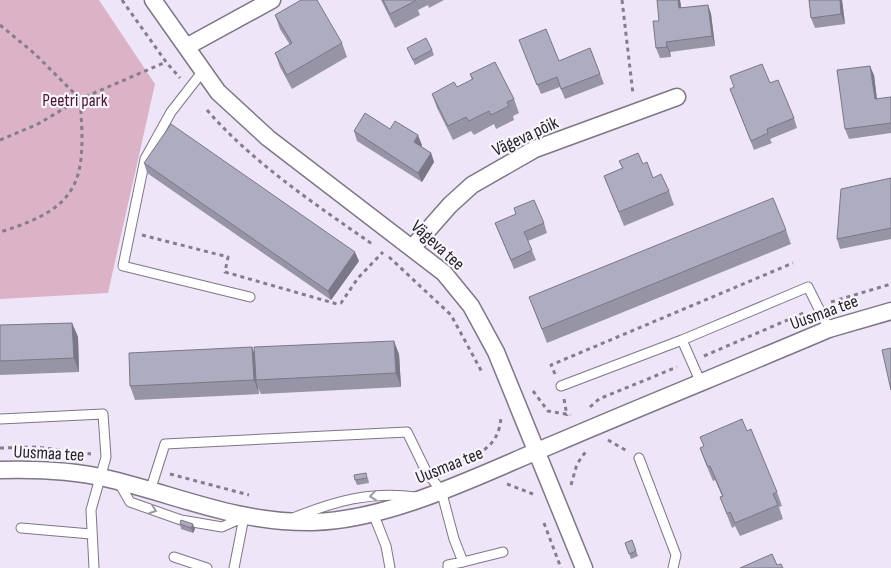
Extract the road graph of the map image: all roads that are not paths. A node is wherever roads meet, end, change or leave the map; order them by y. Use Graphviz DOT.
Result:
graph roads {
  1 [pos="153,0"];
  2 [pos="272,0"];
  3 [pos="186,47"];
  4 [pos="203,72"];
  5 [pos="678,97"];
  6 [pos="412,246"];
  7 [pos="250,297"];
  8 [pos="891,311"];
  9 [pos="829,329"];
  10 [pos="682,340"];
  11 [pos="701,383"];
  12 [pos="561,386"];
  13 [pos="0,419"];
  14 [pos="536,451"];
  15 [pos="639,458"];
  16 [pos="0,470"];
  17 [pos="102,477"];
  18 [pos="118,481"];
  19 [pos="440,490"];
  20 [pos="150,491"];
  21 [pos="421,498"];
  22 [pos="373,513"];
  23 [pos="244,517"];
  24 [pos="284,521"];
  25 [pos="21,528"];
  26 [pos="91,534"];
  27 [pos="503,552"];
  28 [pos="174,557"];
  29 [pos="463,562"];
  30 [pos="94,568"];
  31 [pos="207,568"];
  32 [pos="234,568"];
  33 [pos="390,568"];
  34 [pos="448,568"];
  35 [pos="584,568"];
  36 [pos="673,568"];
  1 -- 3 [label="street, Vägeva tee"];
  2 -- 3 [label="street"];
  3 -- 4 [label="street, Vägeva tee"];
  4 -- 6 [label="street, Vägeva tee"];
  4 -- 7 [label="lane"];
  5 -- 6 [label="street, Vägeva põik"];
  6 -- 14 [label="street, Vägeva tee"];
  8 -- 9 [label="street, Uusmaa tee"];
  9 -- 10 [label="lane"];
  9 -- 11 [label="street, Uusmaa tee"];
  10 -- 11 [label="lane"];
  10 -- 12 [label="lane"];
  11 -- 14 [label="street, Uusmaa tee"];
  13 -- 17 [label="lane"];
  14 -- 19 [label="street, Uusmaa tee"];
  14 -- 35 [label="street, Vägeva tee"];
  15 -- 36 [label="lane"];
  16 -- 17 [label="street, Uusmaa tee"];
  17 -- 18 [label="street, Uusmaa tee"];
  17 -- 26 [label="lane"];
  18 -- 20 [label="street, Uusmaa tee"];
  18 -- 23 [label="lane, one-way"];
  19 -- 20 [label="lane"];
  19 -- 21 [label="street, Uusmaa tee"];
  19 -- 29 [label="lane"];
  20 -- 23 [label="street, Uusmaa tee"];
  21 -- 22 [label="street, Uusmaa tee"];
  21 -- 24 [label="lane, one-way"];
  22 -- 24 [label="street, Uusmaa tee"];
  22 -- 33 [label="lane"];
  23 -- 24 [label="street, Uusmaa tee"];
  23 -- 32 [label="lane"];
  25 -- 26 [label="lane"];
  26 -- 30 [label="lane"];
  27 -- 29 [label="lane"];
  28 -- 31 [label="lane"];
  29 -- 34 [label="lane"];
}
